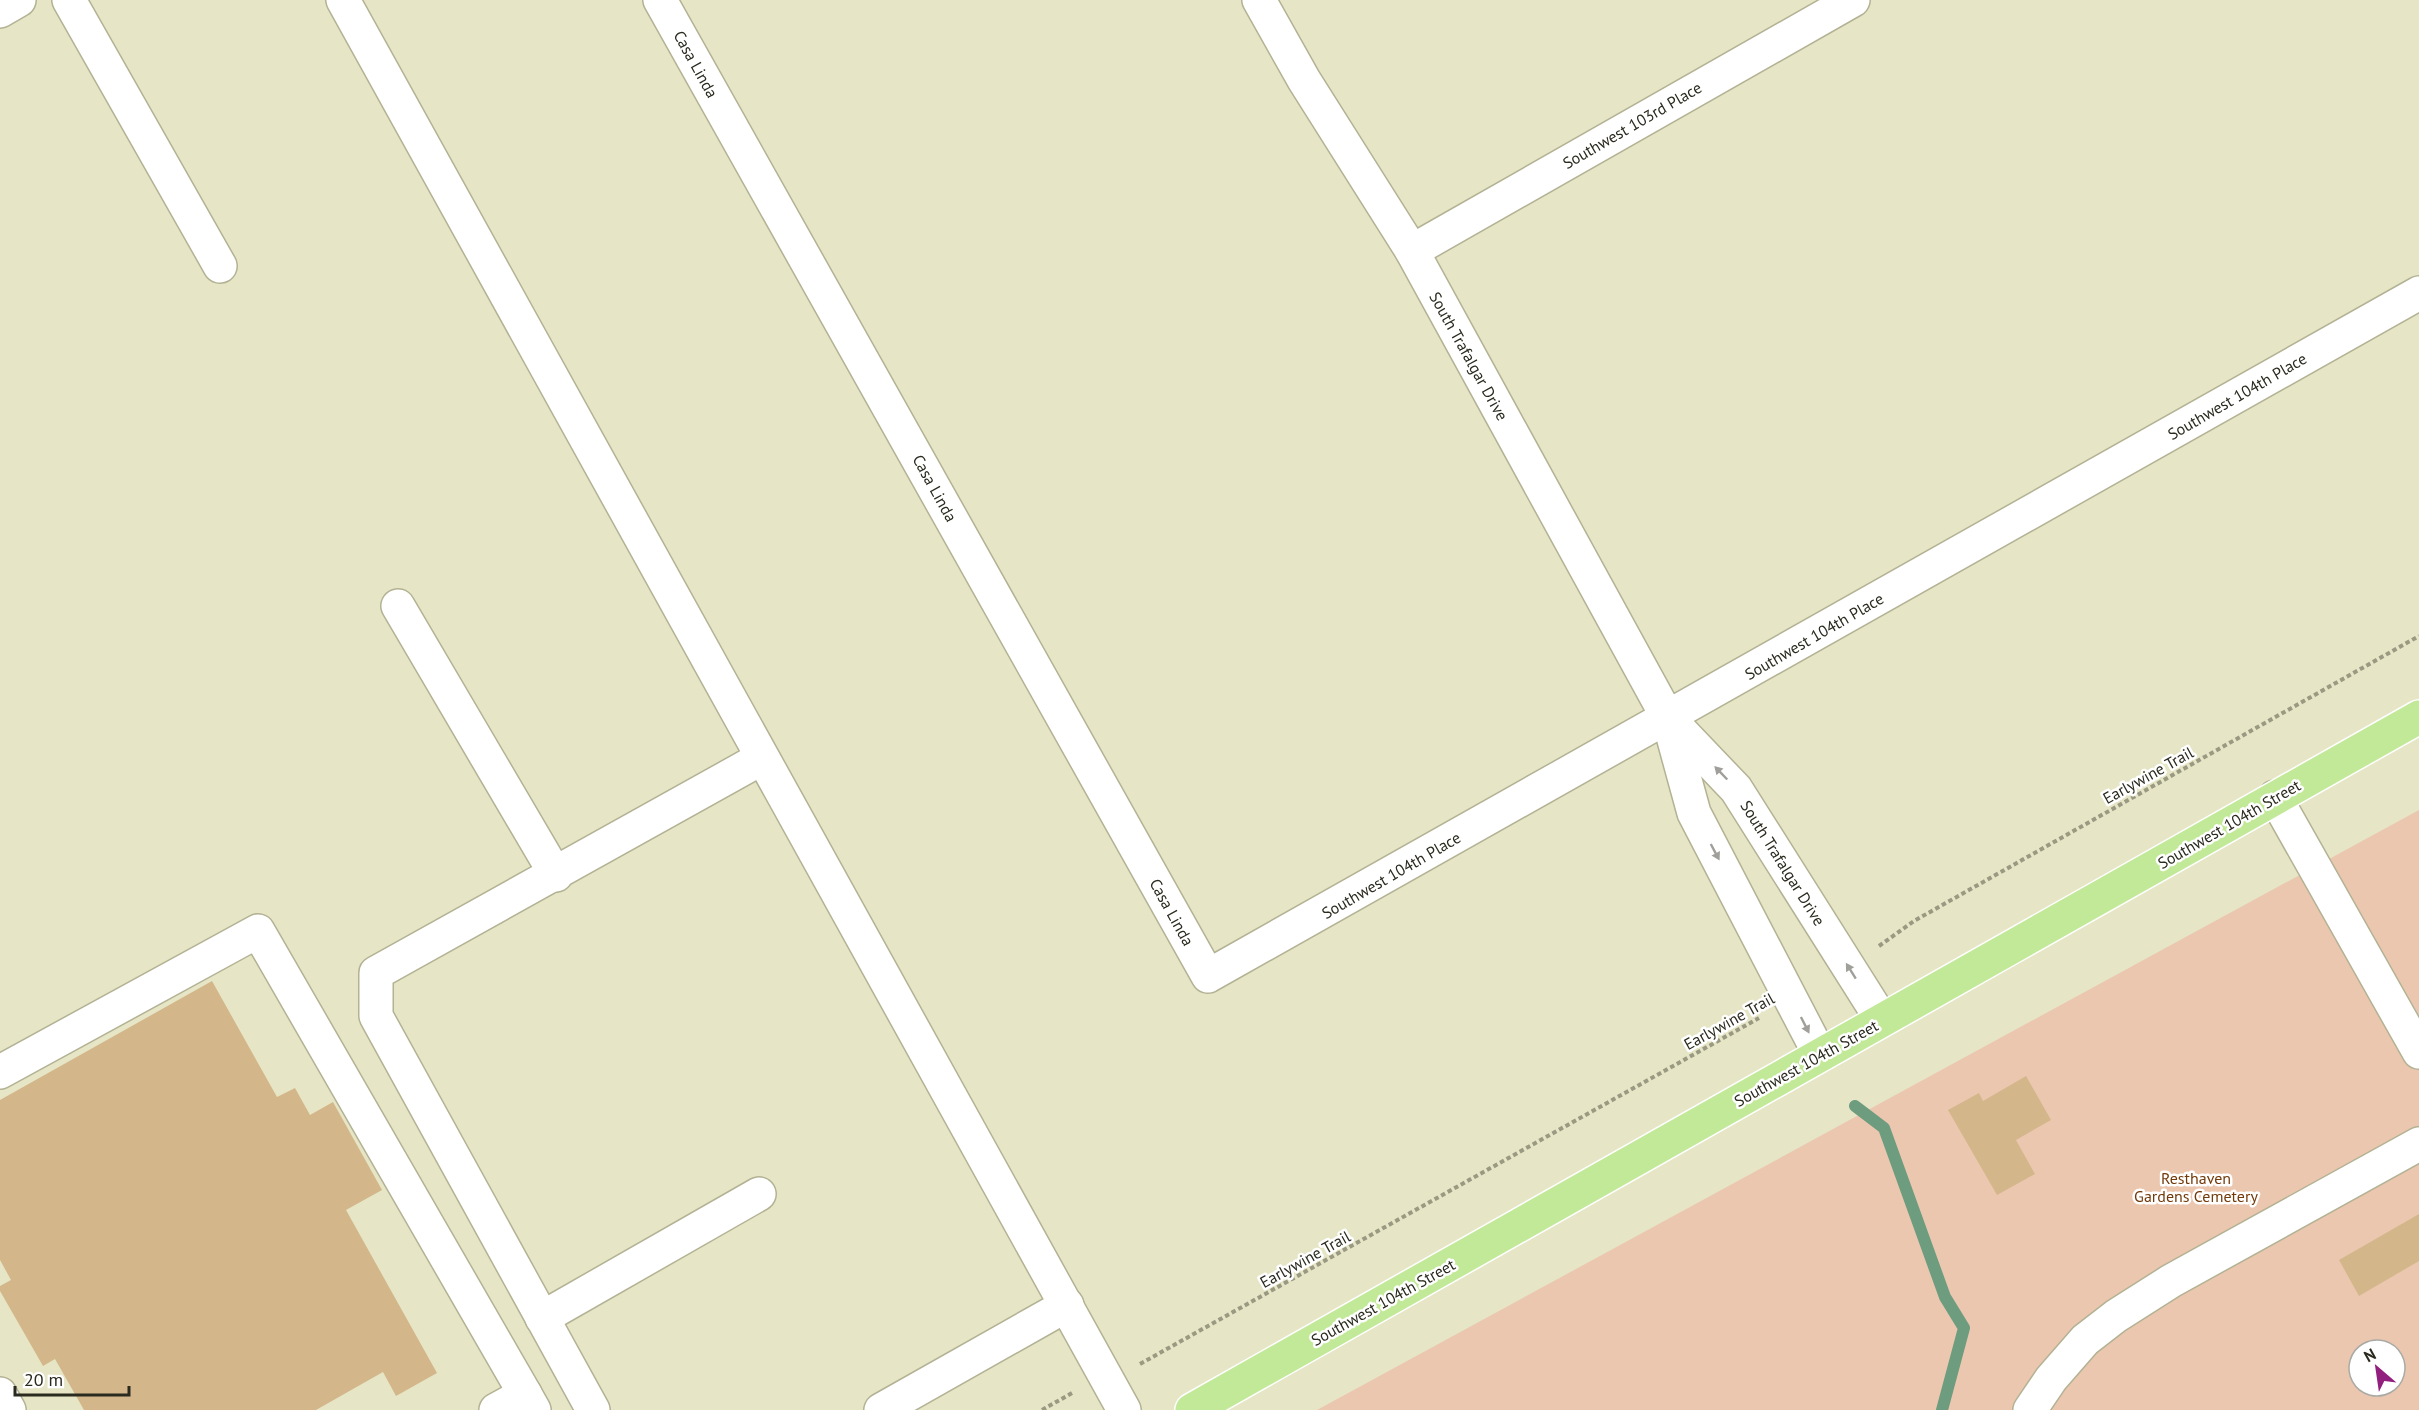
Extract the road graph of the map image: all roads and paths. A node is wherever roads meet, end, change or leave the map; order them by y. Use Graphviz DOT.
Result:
graph roads {
  1 [pos="19,0"];
  2 [pos="69,0"];
  3 [pos="343,0"];
  4 [pos="660,0"];
  5 [pos="1259,0"];
  6 [pos="1853,0"];
  7 [pos="0,11"];
  8 [pos="1412,251"];
  9 [pos="220,266"];
  10 [pos="2419,293"];
  11 [pos="398,606"];
  12 [pos="2419,636"];
  13 [pos="2419,717"];
  14 [pos="1668,718"];
  15 [pos="762,758"];
  16 [pos="2275,797"];
  17 [pos="556,875"];
  18 [pos="1849,968"];
  19 [pos="1208,976"];
  20 [pos="1791,999"];
  21 [pos="1882,1020"];
  22 [pos="2419,1052"];
  23 [pos="1820,1055"];
  24 [pos="0,1072"];
  25 [pos="2419,1144"];
  26 [pos="759,1194"];
  27 [pos="1067,1305"];
  28 [pos="542,1318"];
  29 [pos="1106,1377"];
  30 [pos="0,1394"];
  31 [pos="530,1402"];
  32 [pos="9,1410"];
  33 [pos="496,1410"];
  34 [pos="593,1410"];
  35 [pos="881,1410"];
  36 [pos="1042,1410"];
  37 [pos="1124,1410"];
  38 [pos="1192,1410"];
  39 [pos="2030,1410"];
  1 -- 7 [label="street"];
  2 -- 9 [label="street"];
  3 -- 15 [label="street"];
  4 -- 19 [label="street, Casa Linda"];
  5 -- 8 [label="street, South Trafalgar Drive"];
  6 -- 8 [label="street, Southwest 103rd Place"];
  8 -- 14 [label="street, South Trafalgar Drive"];
  10 -- 14 [label="street, Southwest 104th Place"];
  11 -- 17 [label="street"];
  12 -- 18 [label="path, Earlywine Trail"];
  13 -- 16 [label="main road, Southwest 104th Street"];
  18 -- 14 [label="street, South Trafalgar Drive, one-way"];
  14 -- 19 [label="street, Southwest 104th Place"];
  14 -- 20 [label="street, South Trafalgar Drive, one-way"];
  15 -- 17 [label="street"];
  15 -- 27 [label="street"];
  16 -- 21 [label="main road, Southwest 104th Street"];
  16 -- 22 [label="street"];
  17 -- 28 [label="street"];
  21 -- 18 [label="street, South Trafalgar Drive, one-way"];
  20 -- 23 [label="street, South Trafalgar Drive, one-way"];
  20 -- 29 [label="path, Earlywine Trail"];
  21 -- 23 [label="main road, Southwest 104th Street"];
  23 -- 38 [label="main road, Southwest 104th Street"];
  24 -- 31 [label="street"];
  25 -- 39 [label="street"];
  26 -- 28 [label="street"];
  27 -- 29 [label="street"];
  27 -- 35 [label="street"];
  28 -- 34 [label="street"];
  29 -- 36 [label="path, Earlywine Trail"];
  29 -- 37 [label="street"];
  30 -- 32 [label="street"];
  31 -- 33 [label="street"];
}
